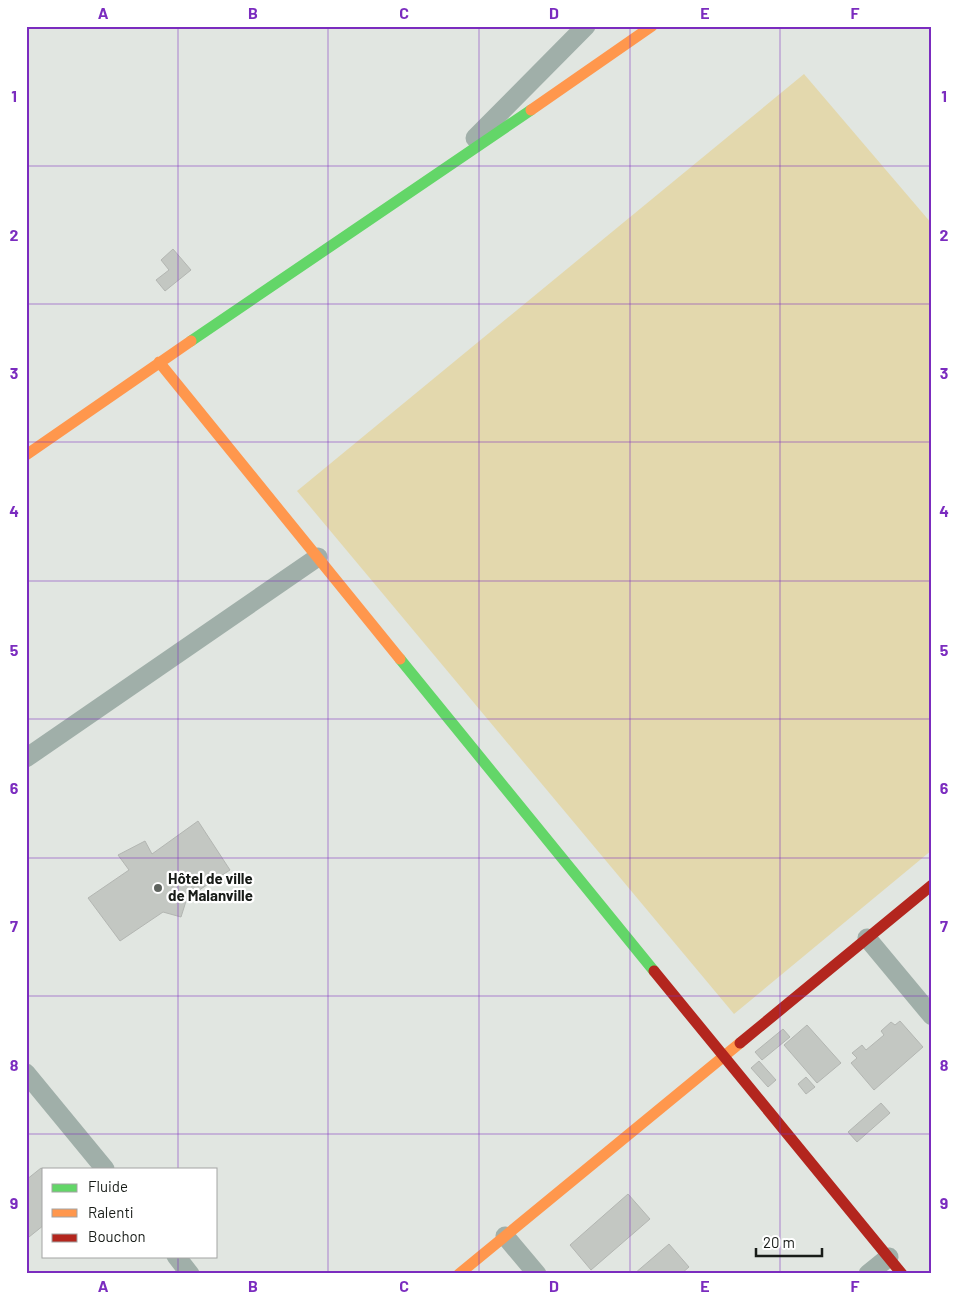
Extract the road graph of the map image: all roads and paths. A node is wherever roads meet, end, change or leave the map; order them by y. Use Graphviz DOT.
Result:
graph roads {
  1 [pos="586,26"];
  2 [pos="652,26"];
  3 [pos="443,171"];
  4 [pos="159,362"];
  5 [pos="26,455"];
  6 [pos="318,557"];
  7 [pos="26,758"];
  8 [pos="932,885"];
  9 [pos="867,938"];
  10 [pos="932,1016"];
  11 [pos="723,1056"];
  12 [pos="26,1073"];
  13 [pos="103,1168"];
  14 [pos="505,1236"];
  15 [pos="888,1257"];
  16 [pos="178,1258"];
  17 [pos="190,1274"];
  18 [pos="459,1274"];
  19 [pos="537,1274"];
  20 [pos="868,1274"];
  21 [pos="902,1274"];
  1 -- 3 [label="street"];
  2 -- 3 [label="street"];
  3 -- 4 [label="street"];
  4 -- 5 [label="street"];
  4 -- 6 [label="street"];
  6 -- 7 [label="street"];
  6 -- 11 [label="street"];
  8 -- 9 [label="street"];
  9 -- 10 [label="street"];
  9 -- 11 [label="street"];
  11 -- 14 [label="street"];
  11 -- 15 [label="street"];
  12 -- 13 [label="street"];
  14 -- 18 [label="street"];
  14 -- 19 [label="street"];
  15 -- 20 [label="street"];
  15 -- 21 [label="street"];
  16 -- 17 [label="street"];
}
